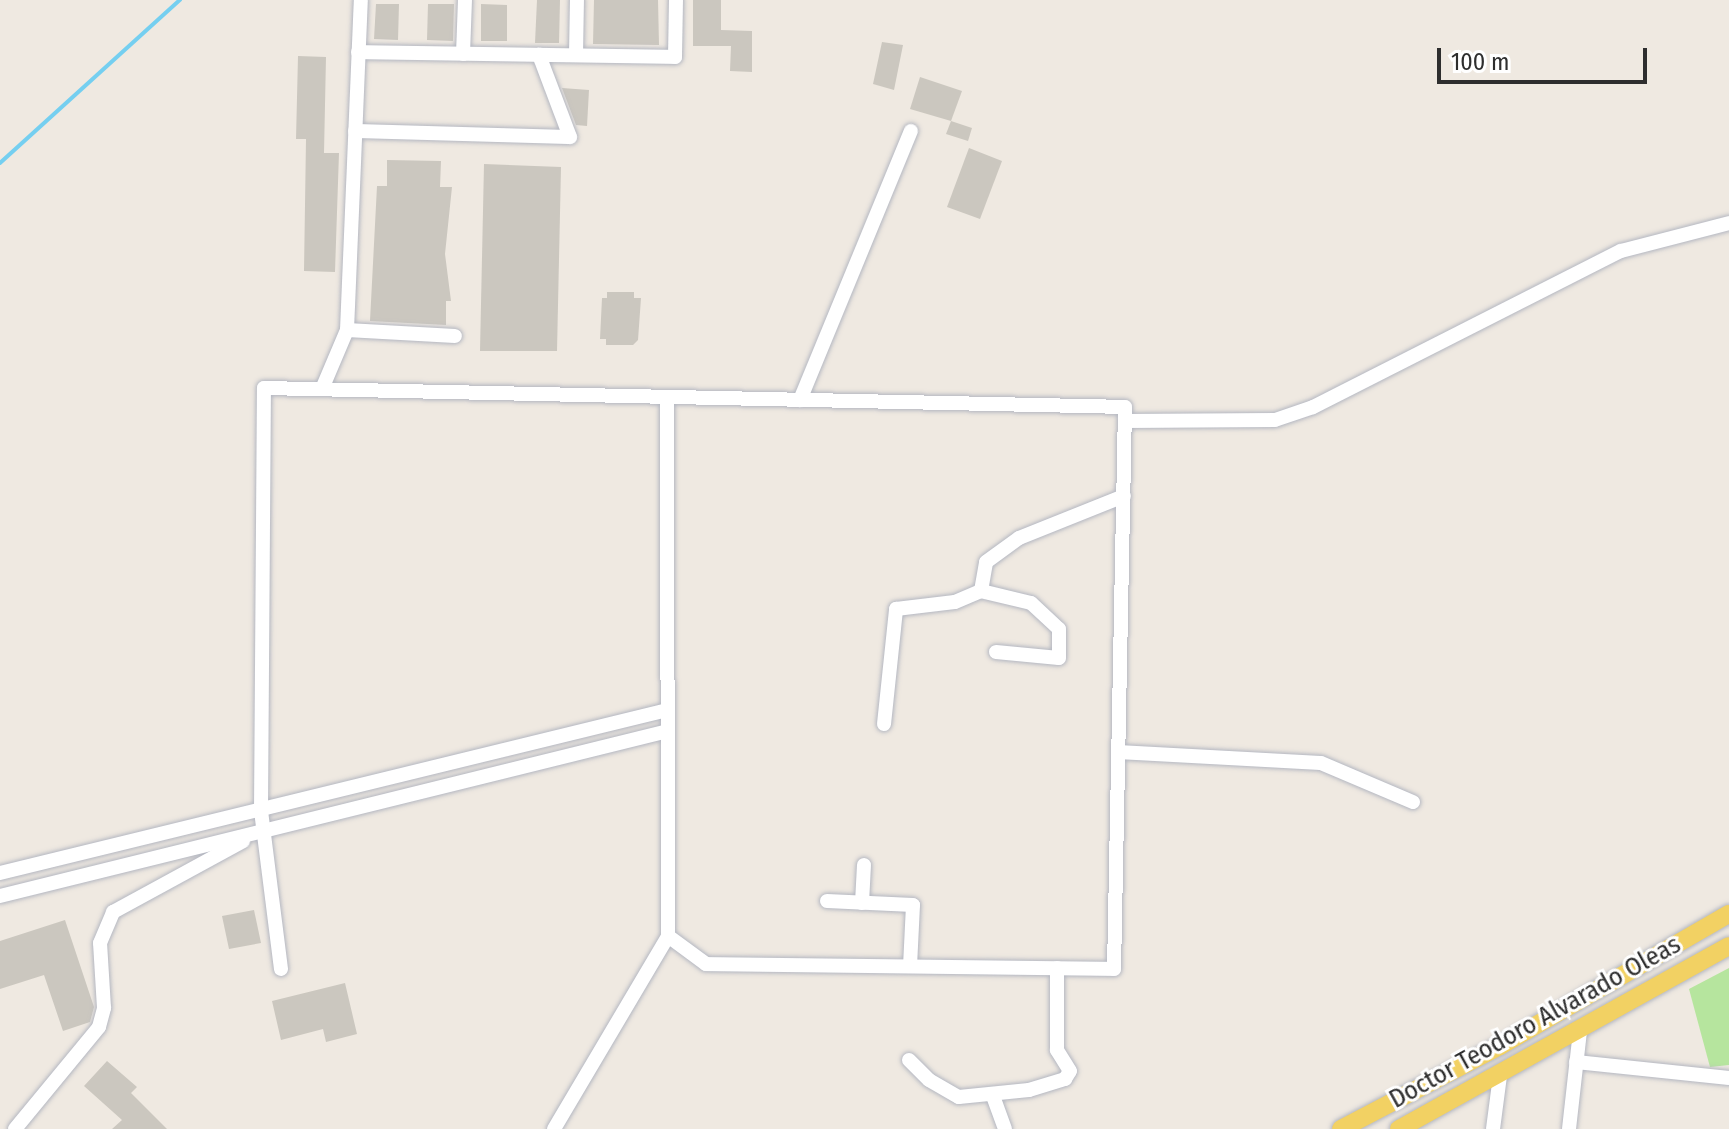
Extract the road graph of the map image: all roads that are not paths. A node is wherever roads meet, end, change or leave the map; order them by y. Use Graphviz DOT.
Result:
graph roads {
  1 [pos="361,0"];
  2 [pos="465,0"];
  3 [pos="577,0"];
  4 [pos="676,0"];
  5 [pos="358,52"];
  6 [pos="463,54"];
  7 [pos="539,55"];
  8 [pos="576,55"];
  9 [pos="355,131"];
  10 [pos="911,131"];
  11 [pos="1729,223"];
  12 [pos="347,330"];
  13 [pos="455,336"];
  14 [pos="322,389"];
  15 [pos="667,397"];
  16 [pos="800,400"];
  17 [pos="1125,421"];
  18 [pos="1124,496"];
  19 [pos="981,591"];
  20 [pos="996,652"];
  21 [pos="667,710"];
  22 [pos="884,724"];
  23 [pos="668,731"];
  24 [pos="1118,752"];
  25 [pos="1413,802"];
  26 [pos="261,810"];
  27 [pos="264,830"];
  28 [pos="864,865"];
  29 [pos="0,873"];
  30 [pos="0,896"];
  31 [pos="827,901"];
  32 [pos="862,903"];
  33 [pos="1729,914"];
  34 [pos="668,936"];
  35 [pos="1729,946"];
  36 [pos="910,966"];
  37 [pos="1057,968"];
  38 [pos="281,969"];
  39 [pos="1580,1031"];
  40 [pos="909,1060"];
  41 [pos="1576,1062"];
  42 [pos="1500,1076"];
  43 [pos="1729,1078"];
  44 [pos="993,1096"];
  45 [pos="15,1129"];
  46 [pos="554,1129"];
  47 [pos="1005,1129"];
  48 [pos="1341,1129"];
  49 [pos="1399,1129"];
  50 [pos="1493,1129"];
  51 [pos="1569,1129"];
  1 -- 5 [label="street"];
  2 -- 6 [label="street"];
  3 -- 8 [label="street"];
  4 -- 8 [label="street"];
  5 -- 6 [label="street"];
  5 -- 9 [label="street"];
  6 -- 7 [label="street"];
  7 -- 8 [label="street"];
  7 -- 9 [label="street"];
  9 -- 12 [label="street"];
  10 -- 16 [label="street"];
  11 -- 17 [label="street"];
  12 -- 13 [label="street"];
  12 -- 14 [label="street"];
  14 -- 15 [label="street"];
  14 -- 26 [label="street"];
  15 -- 16 [label="street"];
  15 -- 21 [label="street"];
  16 -- 17 [label="street"];
  17 -- 18 [label="street"];
  18 -- 19 [label="street"];
  18 -- 24 [label="street"];
  19 -- 20 [label="street"];
  19 -- 22 [label="street"];
  21 -- 23 [label="street"];
  21 -- 26 [label="street"];
  23 -- 27 [label="street"];
  23 -- 34 [label="street"];
  24 -- 25 [label="street"];
  24 -- 37 [label="street"];
  26 -- 27 [label="street"];
  26 -- 29 [label="street"];
  27 -- 30 [label="street"];
  27 -- 38 [label="street"];
  27 -- 45 [label="street"];
  28 -- 32 [label="street"];
  31 -- 32 [label="street"];
  32 -- 36 [label="street"];
  33 -- 48 [label="main road, Doctor Teodoro Alvarado Oleas"];
  34 -- 36 [label="street"];
  34 -- 46 [label="street"];
  35 -- 39 [label="main road, Doctor Teodoro Alvarado Oleas"];
  36 -- 37 [label="street"];
  37 -- 44 [label="street"];
  39 -- 41 [label="street"];
  39 -- 42 [label="main road, Doctor Teodoro Alvarado Oleas"];
  40 -- 44 [label="street"];
  41 -- 43 [label="street"];
  41 -- 51 [label="street"];
  42 -- 49 [label="main road, Doctor Teodoro Alvarado Oleas"];
  42 -- 50 [label="street"];
  44 -- 47 [label="street"];
}
